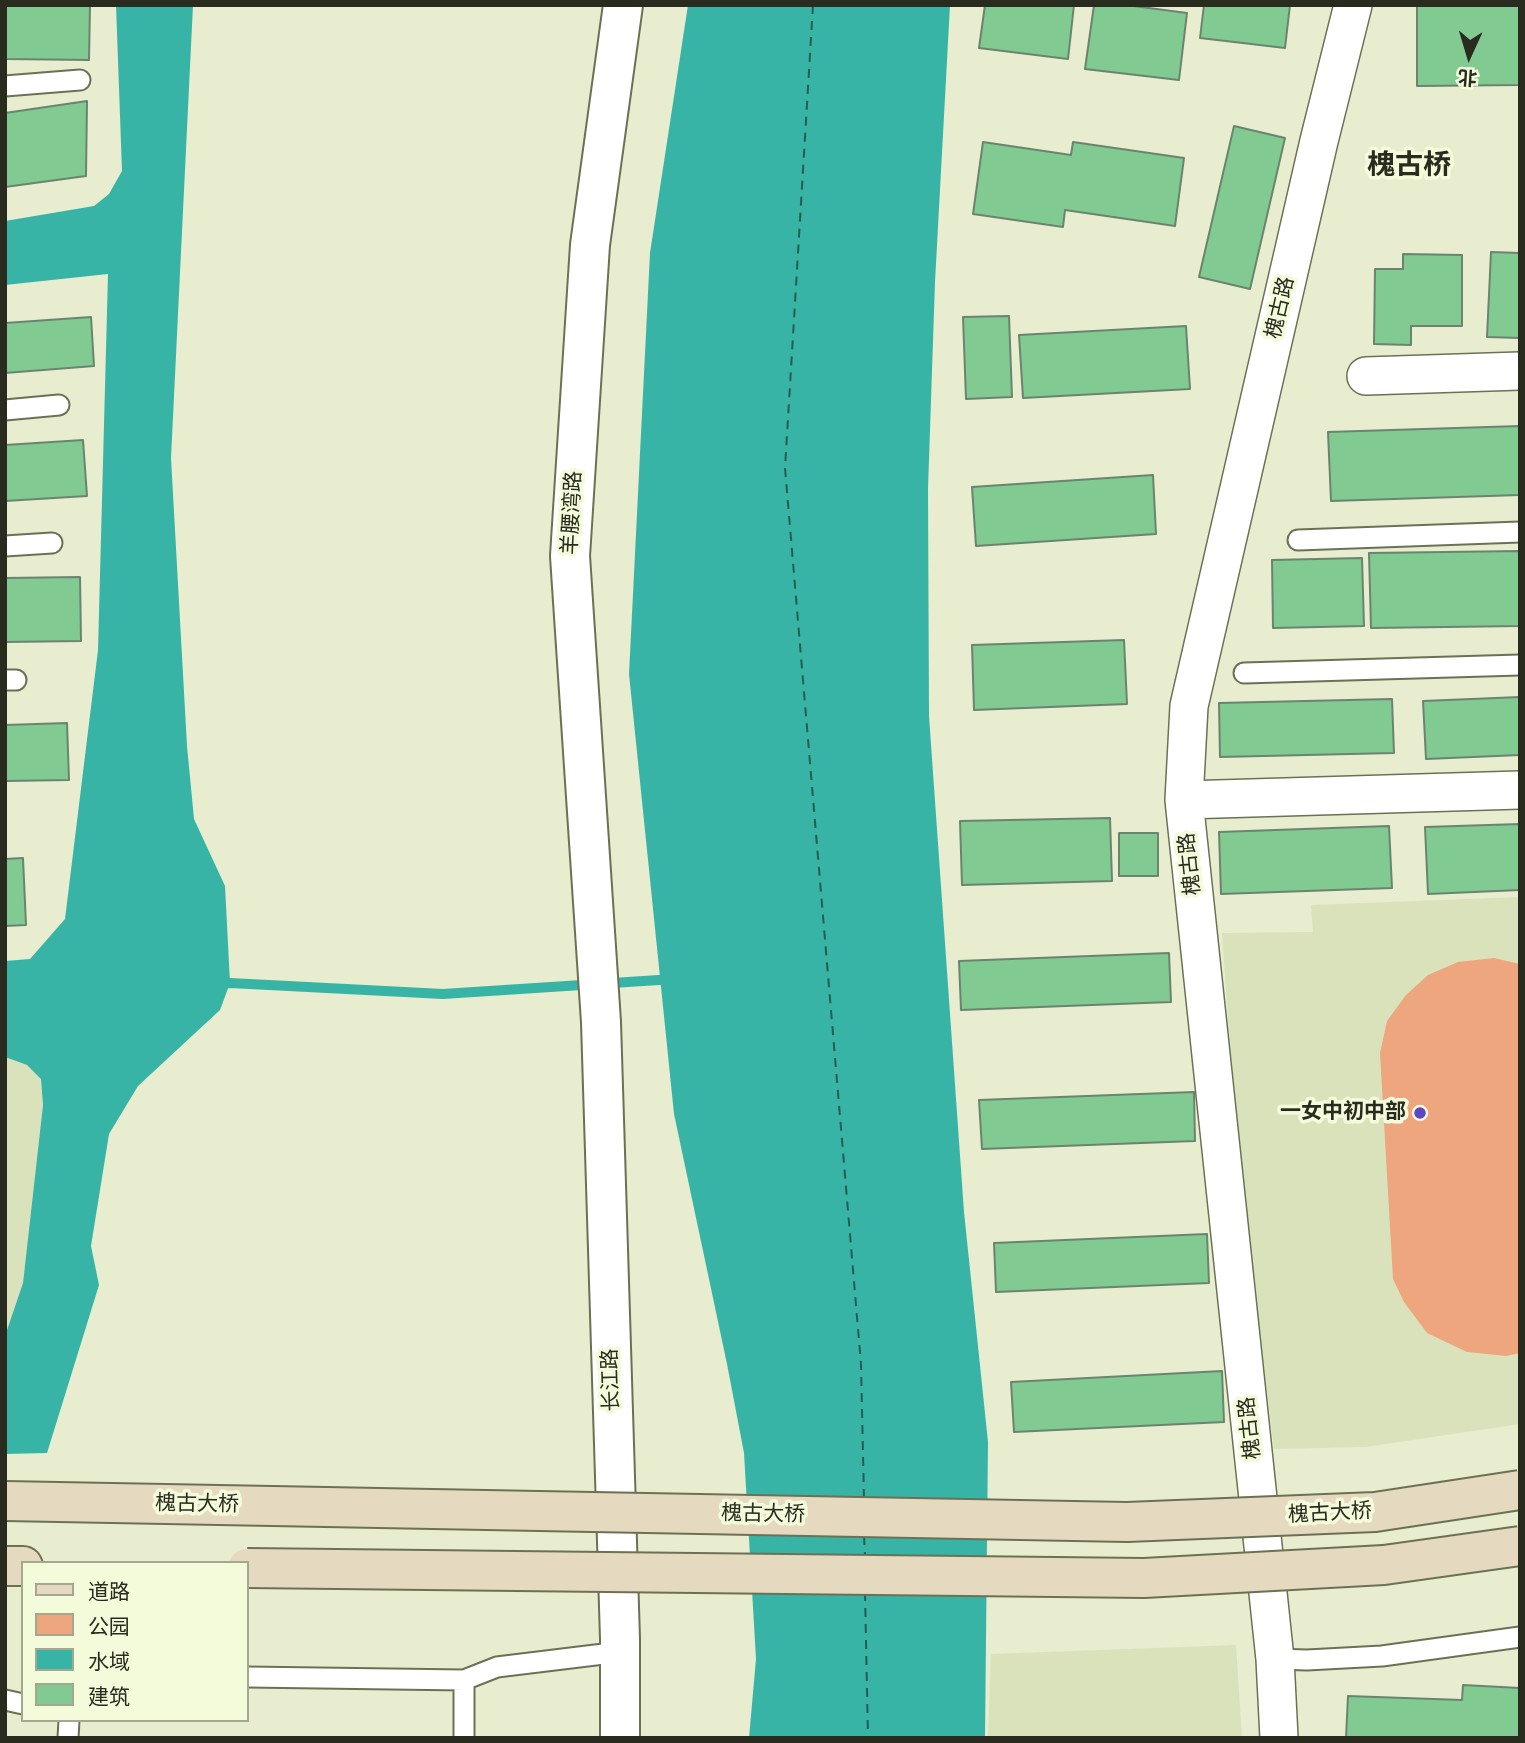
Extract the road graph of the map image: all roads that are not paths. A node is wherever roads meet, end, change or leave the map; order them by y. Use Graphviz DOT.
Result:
graph roads {
  1 [pos="623,5"];
  2 [pos="1353,5"];
  3 [pos="80,80"];
  4 [pos="5,86"];
  5 [pos="1520,371"];
  6 [pos="1366,376"];
  7 [pos="59,405"];
  8 [pos="5,410"];
  9 [pos="1520,532"];
  10 [pos="1298,540"];
  11 [pos="52,543"];
  12 [pos="5,545"];
  13 [pos="1520,665"];
  14 [pos="1244,673"];
  15 [pos="1520,790"];
  16 [pos="1184,800"];
  17 [pos="601,1022"];
  18 [pos="1520,1490"];
  19 [pos="5,1501"];
  20 [pos="1520,1546"];
  21 [pos="248,1568"];
  22 [pos="1520,1637"];
  23 [pos="620,1651"];
  24 [pos="1275,1659"];
  25 [pos="248,1677"];
  26 [pos="464,1680"];
  27 [pos="464,1738"];
  28 [pos="620,1738"];
  29 [pos="1279,1738"];
  1 -- 17 [label="street, 羊腰湾路"];
  2 -- 16 [label="street, 槐古路"];
  3 -- 4 [label="lane"];
  5 -- 6 [label="street"];
  7 -- 8 [label="lane"];
  9 -- 10 [label="lane"];
  11 -- 12 [label="lane"];
  13 -- 14 [label="lane"];
  15 -- 16 [label="street"];
  16 -- 24 [label="street, 槐古路"];
  17 -- 23 [label="street, 长江路"];
  18 -- 19 [label="main road, 槐古大桥, bridge"];
  20 -- 21 [label="main road, bridge"];
  22 -- 24 [label="lane"];
  23 -- 26 [label="lane"];
  23 -- 28 [label="street, 长江路"];
  24 -- 29 [label="street, 槐古路"];
  25 -- 26 [label="lane"];
  26 -- 27 [label="lane"];
}
